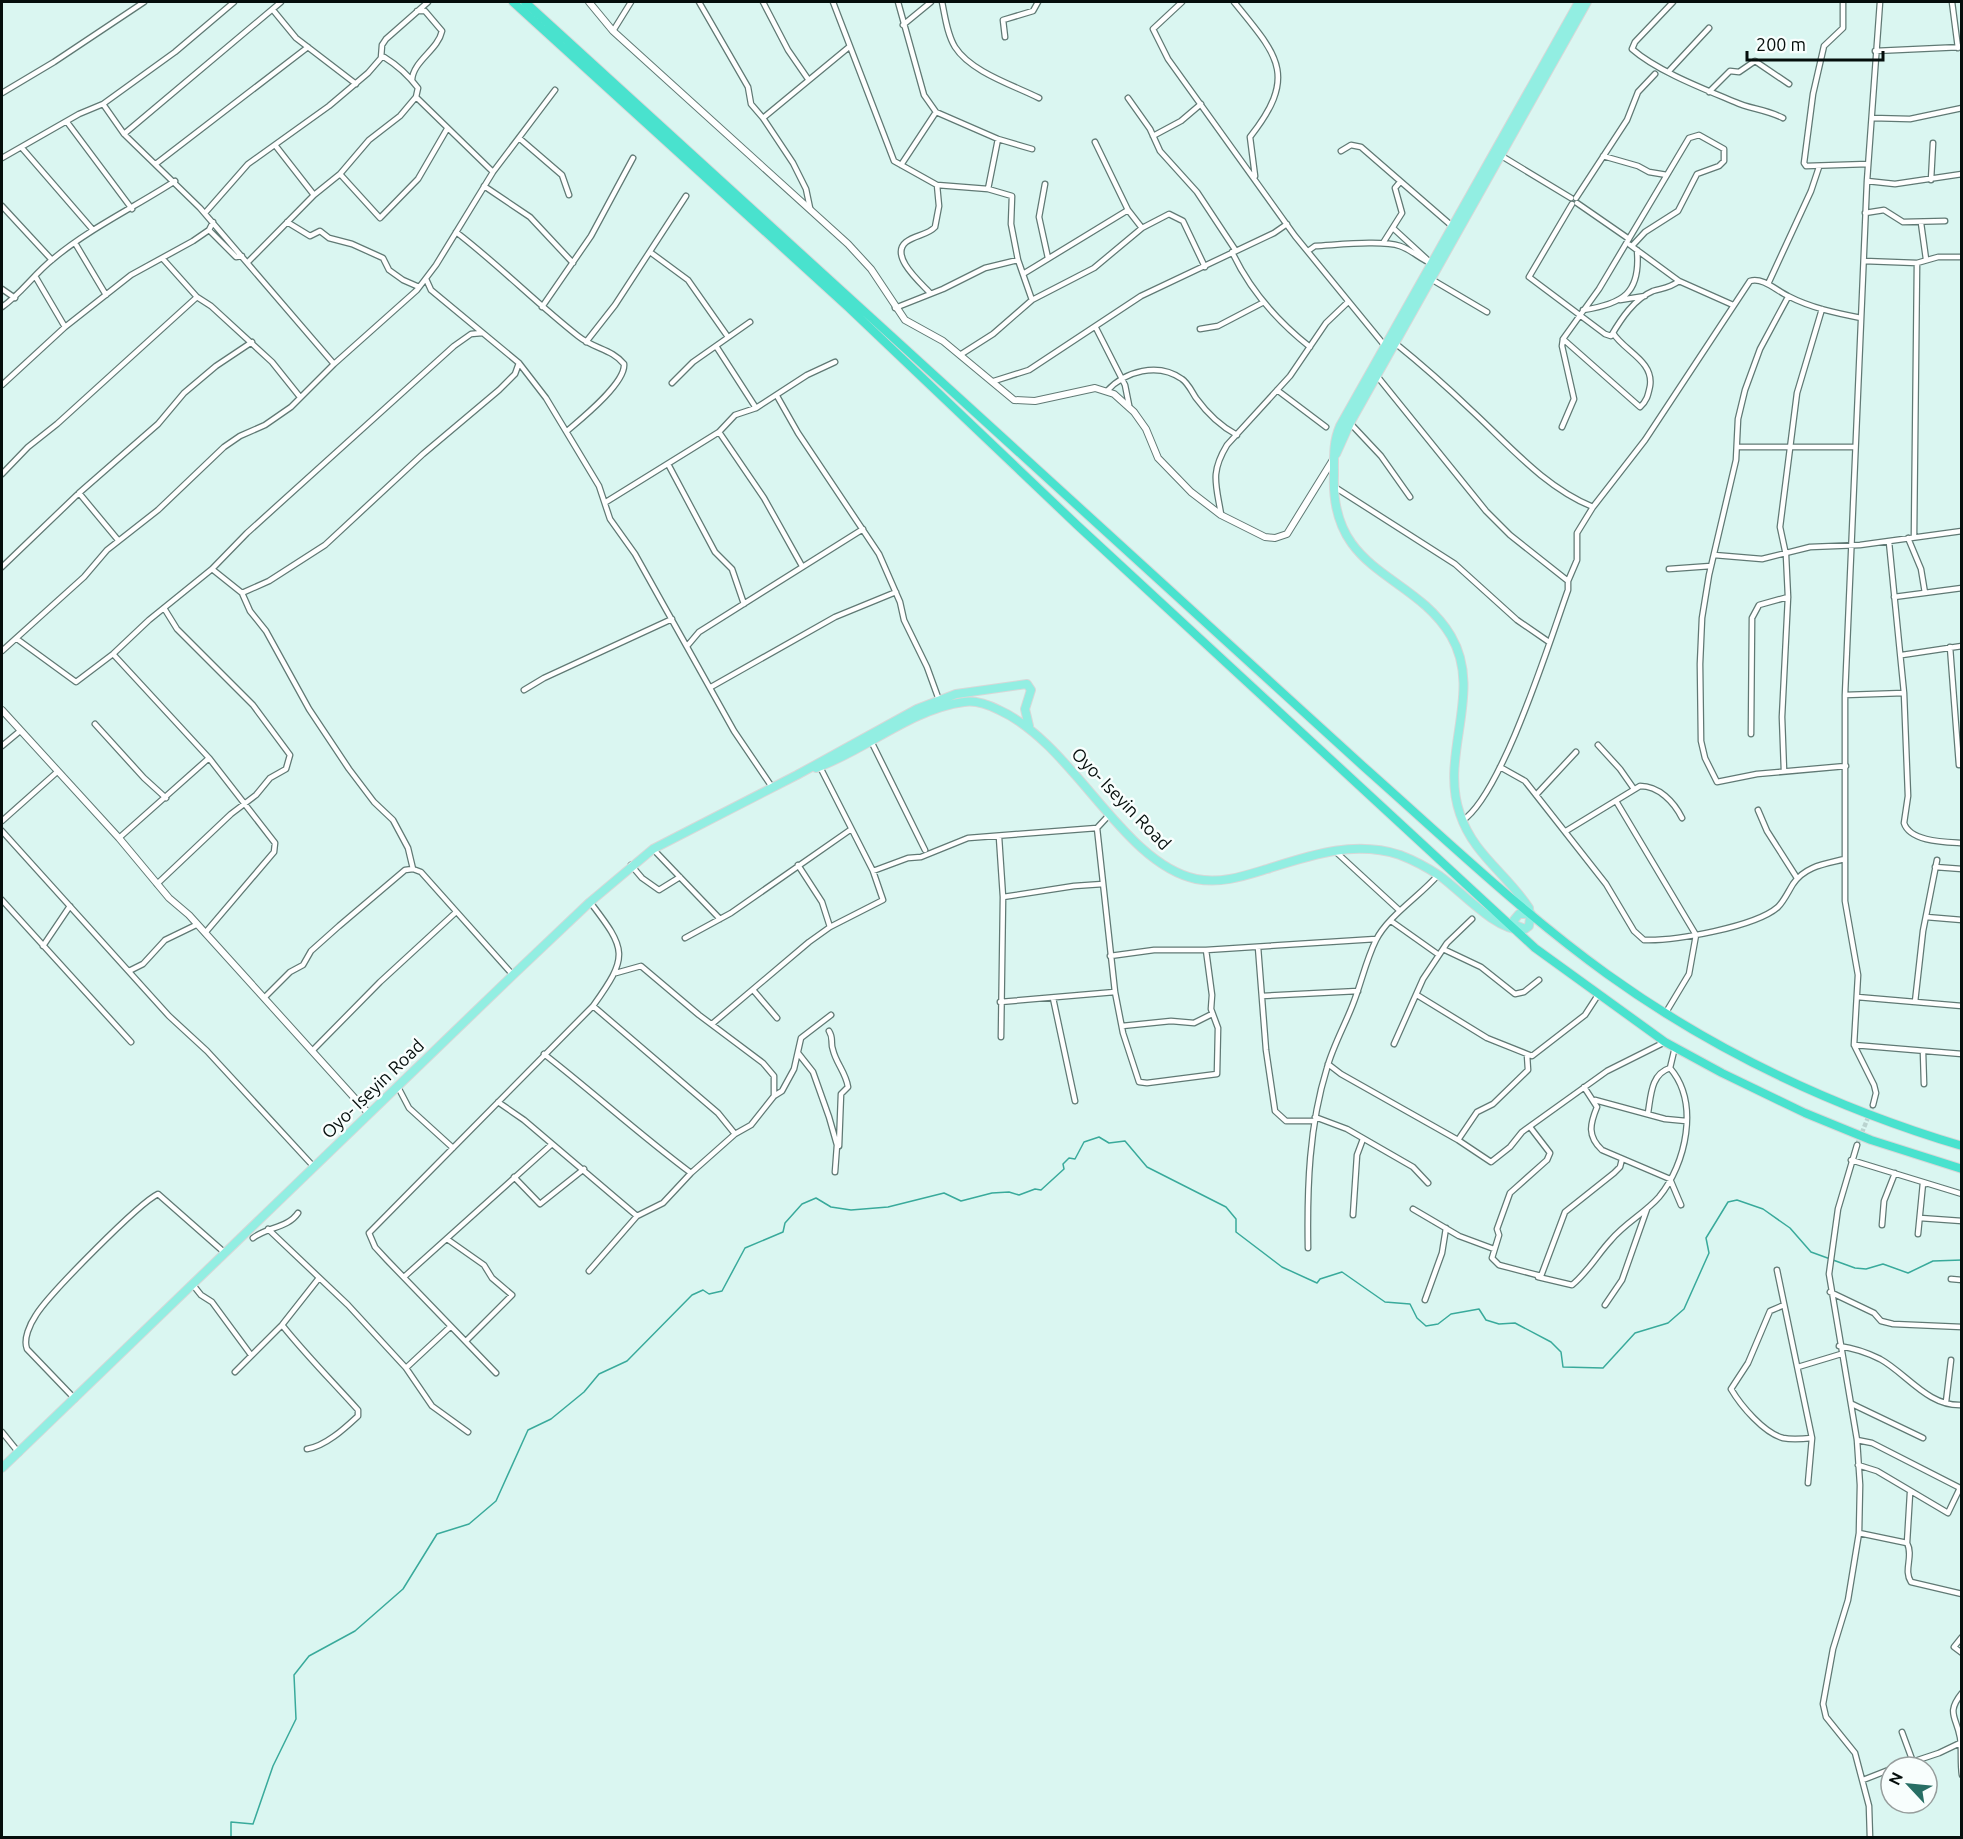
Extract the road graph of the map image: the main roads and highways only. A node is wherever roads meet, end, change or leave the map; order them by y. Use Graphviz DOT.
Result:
graph roads {
  1 [pos="513,2"];
  2 [pos="525,2"];
  3 [pos="1579,2"];
  4 [pos="1587,2"];
  5 [pos="1435,265"];
  6 [pos="1334,458"];
  7 [pos="1029,726"];
  8 [pos="797,775"];
  9 [pos="1520,918"];
  10 [pos="1962,1146"];
  11 [pos="1962,1169"];
  12 [pos="2,1468"];
  1 -- 9 [label="highway"];
  2 -- 9 [label="highway"];
  3 -- 5 [label="main road"];
  4 -- 5 [label="main road"];
  5 -- 6 [label="main road"];
  5 -- 6 [label="main road"];
  6 -- 9 [label="main road"];
  7 -- 8 [label="main road, Oyo- Iseyin Road"];
  7 -- 8 [label="main road, Oyo- Iseyin Road"];
  7 -- 9 [label="main road, Oyo- Iseyin Road"];
  8 -- 12 [label="main road, Oyo- Iseyin Road"];
  9 -- 10 [label="highway"];
  9 -- 11 [label="highway"];
}
